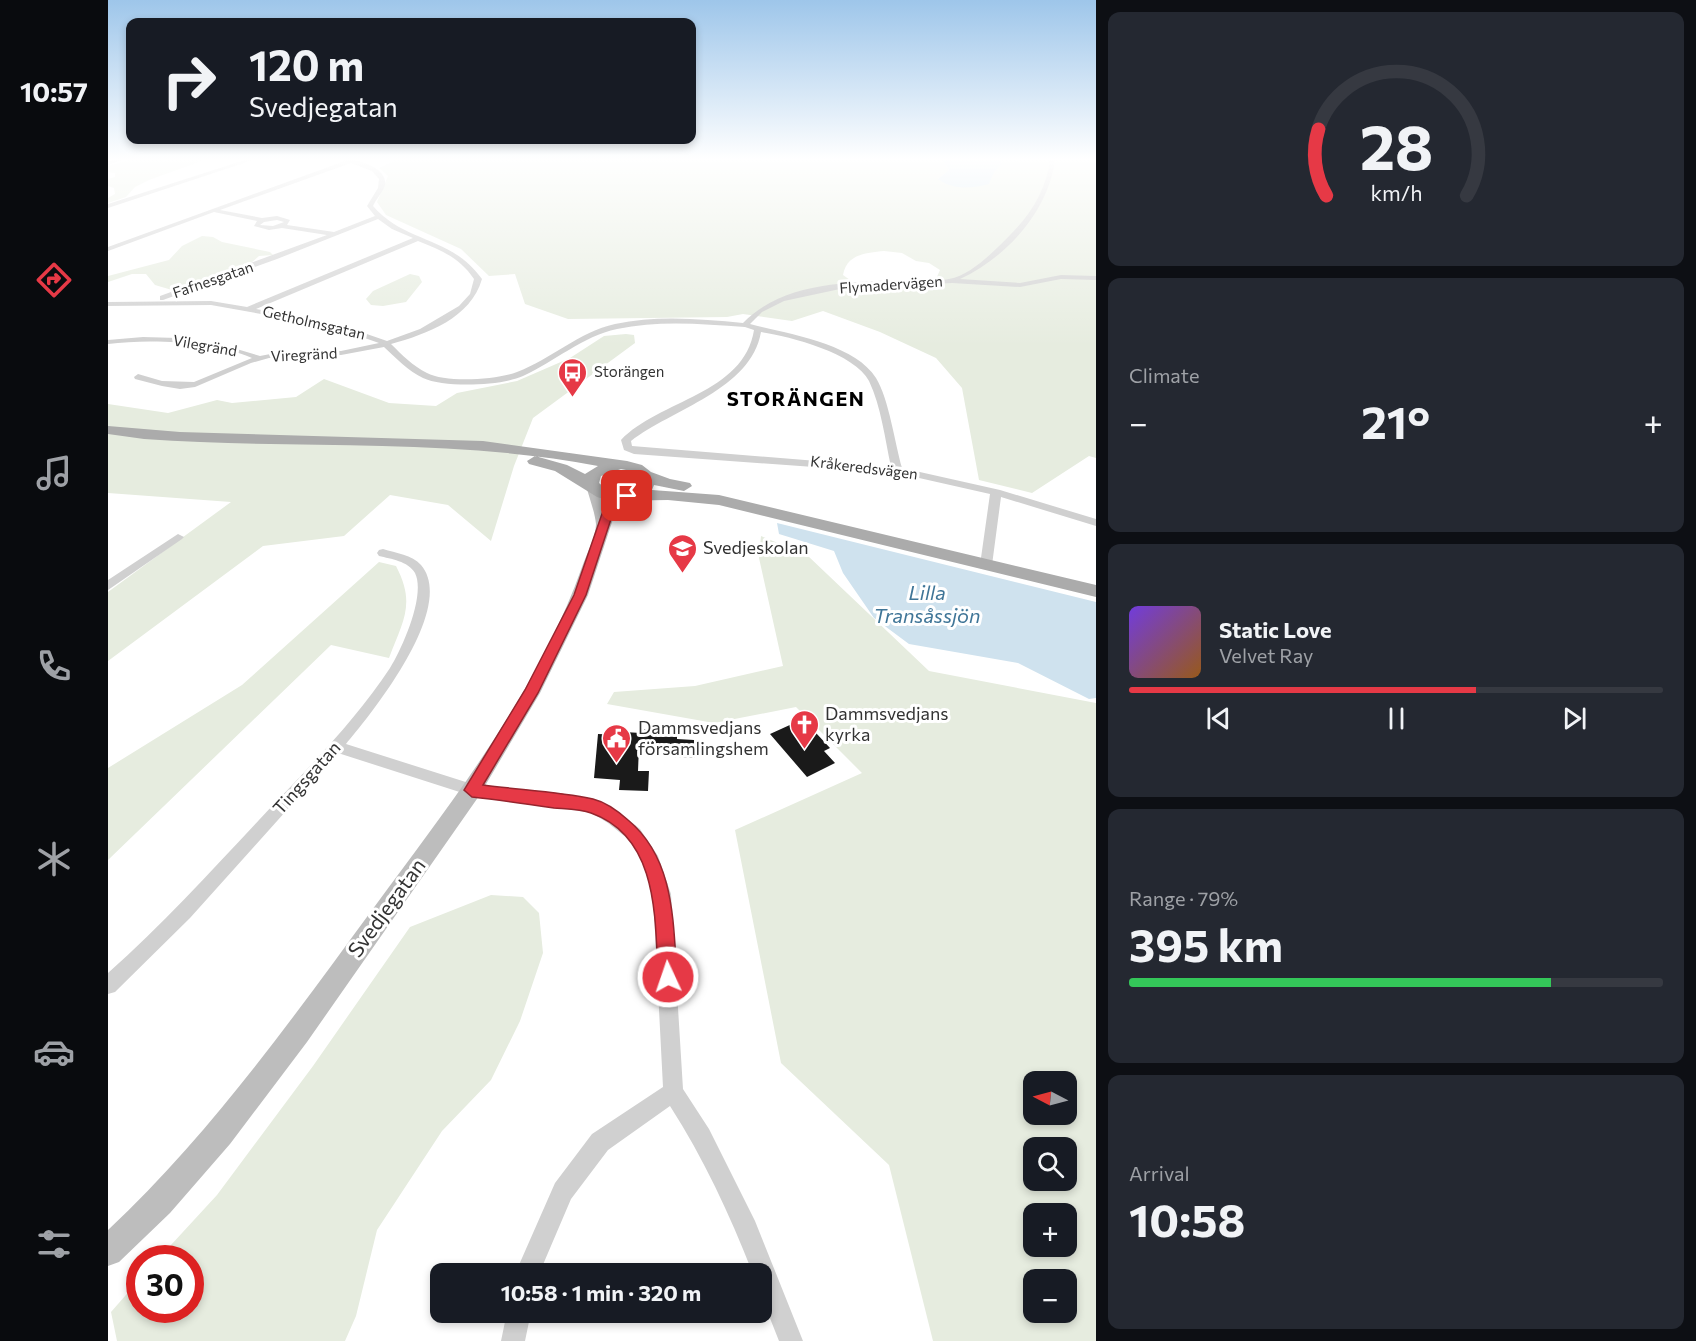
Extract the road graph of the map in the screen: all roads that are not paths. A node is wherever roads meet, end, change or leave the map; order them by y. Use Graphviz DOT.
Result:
graph roads {
  1 [pos="187,221"];
  2 [pos="261,221"];
  3 [pos="368,221"];
  4 [pos="384,221"];
  5 [pos="1025,221"];
  6 [pos="334,234"];
  7 [pos="418,238"];
  8 [pos="108,249"];
  9 [pos="1096,278"];
  10 [pos="951,281"];
  11 [pos="150,302"];
  12 [pos="108,304"];
  13 [pos="249,309"];
  14 [pos="746,325"];
  15 [pos="758,328"];
  16 [pos="150,337"];
  17 [pos="108,342"];
  18 [pos="384,342"];
  19 [pos="108,348"];
  20 [pos="259,358"];
  21 [pos="138,377"];
  22 [pos="108,430"];
  23 [pos="376,443"];
  24 [pos="620,465"];
  25 [pos="897,470"];
  26 [pos="646,476"];
  27 [pos="593,486"];
  28 [pos="996,492"];
  29 [pos="629,496"];
  30 [pos="1096,523"];
  31 [pos="603,524"];
  32 [pos="178,537"];
  33 [pos="383,553"];
  34 [pos="987,559"];
  35 [pos="1096,581"];
  36 [pos="108,586"];
  37 [pos="1096,591"];
  38 [pos="337,747"];
  39 [pos="472,790"];
  40 [pos="108,985"];
  41 [pos="674,1092"];
  42 [pos="108,1251"];
  43 [pos="532,1263"];
  44 [pos="517,1323"];
  45 [pos="513,1341"];
  46 [pos="790,1341"];
  1 -- 8 [label="street"];
  2 -- 6 [label="street"];
  3 -- 6 [label="street, Fafnesgatan"];
  4 -- 7 [label="street"];
  5 -- 10 [label="street, Flymadervägen"];
  6 -- 11 [label="street, Fafnesgatan"];
  7 -- 13 [label="street"];
  7 -- 18 [label="street, Viregränd"];
  9 -- 10 [label="street"];
  10 -- 14 [label="street, Flymadervägen"];
  11 -- 12 [label="street, Getholmsgatan"];
  11 -- 13 [label="street, Getholmsgatan"];
  13 -- 18 [label="street, Getholmsgatan"];
  14 -- 15 [label="street, Getholmsgatan"];
  14 -- 18 [label="street, Getholmsgatan"];
  15 -- 25 [label="street, Getholmsgatan"];
  15 -- 25 [label="street, Kråkeredsvägen"];
  16 -- 17 [label="street, Vilegränd"];
  16 -- 19 [label="street, Vilegränd"];
  16 -- 20 [label="street, Vilegränd"];
  18 -- 20 [label="street, Viregränd"];
  20 -- 21 [label="street"];
  22 -- 23 [label="main road"];
  23 -- 24 [label="main road"];
  23 -- 27 [label="main road"];
  24 -- 26 [label="main road"];
  24 -- 27 [label="main road"];
  25 -- 28 [label="street, Kråkeredsvägen"];
  26 -- 29 [label="main road"];
  26 -- 34 [label="main road"];
  27 -- 29 [label="main road"];
  27 -- 31 [label="street, Svedjegatan"];
  28 -- 30 [label="street, Kråkeredsvägen"];
  28 -- 34 [label="street"];
  29 -- 31 [label="street, Svedjegatan"];
  29 -- 34 [label="main road"];
  31 -- 39 [label="street, Svedjegatan"];
  32 -- 36 [label="street"];
  33 -- 38 [label="street, Tingsgatan"];
  34 -- 35 [label="main road"];
  34 -- 37 [label="main road"];
  38 -- 39 [label="street"];
  38 -- 40 [label="street, Tingsgatan"];
  39 -- 41 [label="street"];
  39 -- 42 [label="street, Svedjegatan"];
  41 -- 43 [label="street"];
  41 -- 46 [label="street"];
  44 -- 45 [label="street"];
}
